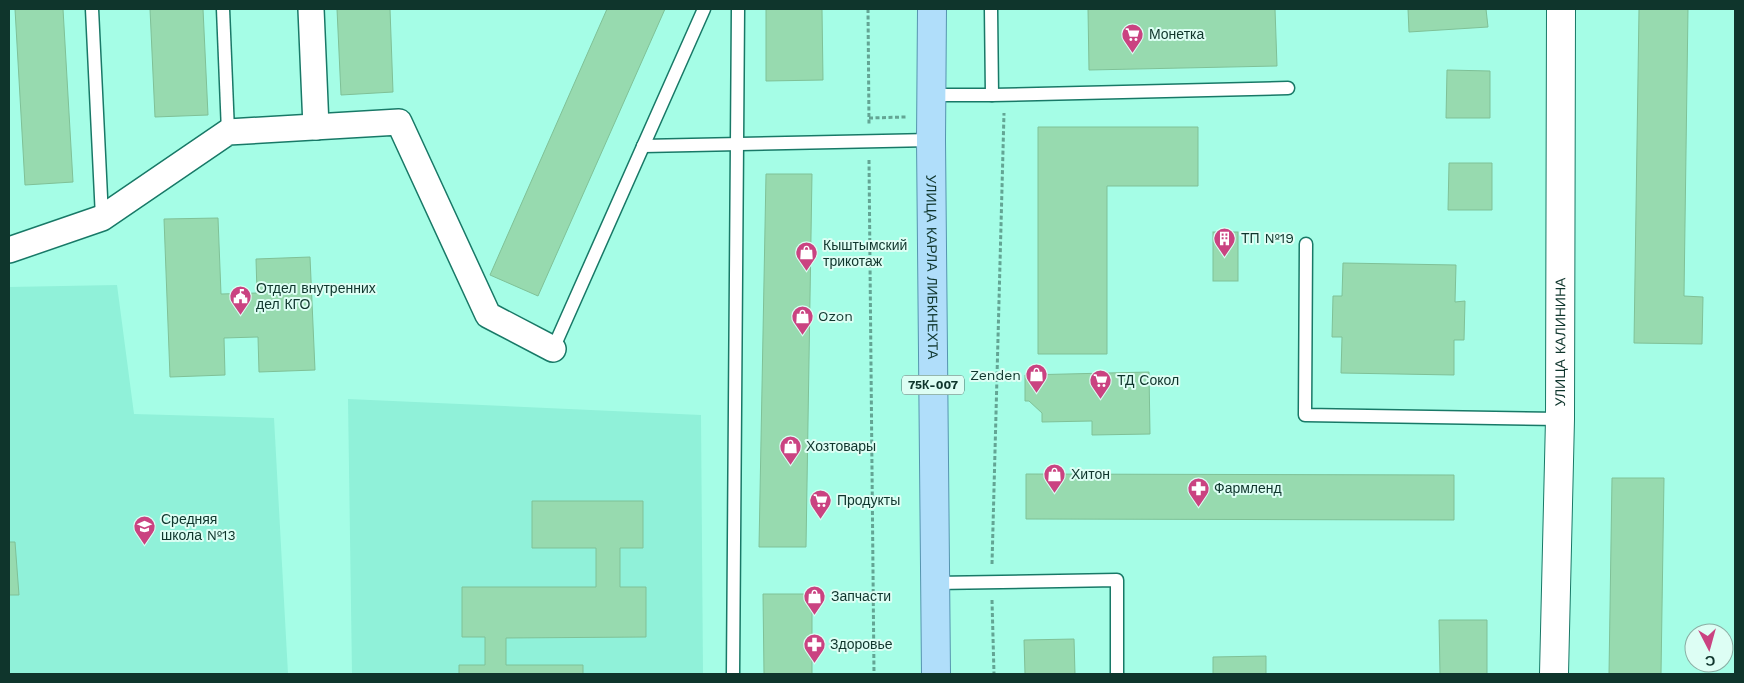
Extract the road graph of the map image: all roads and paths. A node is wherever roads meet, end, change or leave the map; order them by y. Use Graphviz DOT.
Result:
graph roads {
  1 [pos="92,9"];
  2 [pos="223,9"];
  3 [pos="311,9"];
  4 [pos="704,9"];
  5 [pos="738,9"];
  6 [pos="868,9"];
  7 [pos="932,9"];
  8 [pos="991,9"];
  9 [pos="1560,9"];
  10 [pos="1288,88"];
  11 [pos="931,95"];
  12 [pos="998,95"];
  13 [pos="316,127"];
  14 [pos="228,132"];
  15 [pos="931,140"];
  16 [pos="869,142"];
  17 [pos="738,144"];
  18 [pos="643,146"];
  19 [pos="102,218"];
  20 [pos="1306,244"];
  21 [pos="9,250"];
  22 [pos="553,349"];
  23 [pos="1560,419"];
  24 [pos="935,582"];
  25 [pos="991,582"];
  26 [pos="733,674"];
  27 [pos="874,674"];
  28 [pos="936,674"];
  29 [pos="994,674"];
  30 [pos="1117,674"];
  31 [pos="1554,674"];
  1 -- 19 [label="lane"];
  2 -- 14 [label="lane"];
  3 -- 13 [label="street"];
  4 -- 18 [label="lane"];
  5 -- 17 [label="lane"];
  6 -- 16 [label="path"];
  7 -- 11 [label="main road, УЛИЦА КАРЛА ЛИБКНЕХТА / 75К-007"];
  8 -- 12 [label="lane"];
  9 -- 23 [label="street, УЛИЦА КАЛИНИНА"];
  10 -- 12 [label="lane"];
  11 -- 12 [label="lane"];
  11 -- 15 [label="main road, УЛИЦА КАРЛА ЛИБКНЕХТА / 75К-007"];
  12 -- 25 [label="path"];
  13 -- 14 [label="street"];
  13 -- 22 [label="street"];
  14 -- 19 [label="street"];
  15 -- 16 [label="lane"];
  15 -- 24 [label="main road, УЛИЦА КАРЛА ЛИБКНЕХТА / 75К-007"];
  16 -- 17 [label="lane"];
  16 -- 27 [label="path"];
  17 -- 18 [label="lane"];
  17 -- 26 [label="lane"];
  18 -- 22 [label="lane"];
  19 -- 21 [label="street"];
  20 -- 23 [label="lane"];
  23 -- 31 [label="street, УЛИЦА КАЛИНИНА"];
  24 -- 25 [label="lane"];
  24 -- 28 [label="main road, УЛИЦА КАРЛА ЛИБКНЕХТА / 75К-007"];
  25 -- 29 [label="path"];
  25 -- 30 [label="lane"];
}
